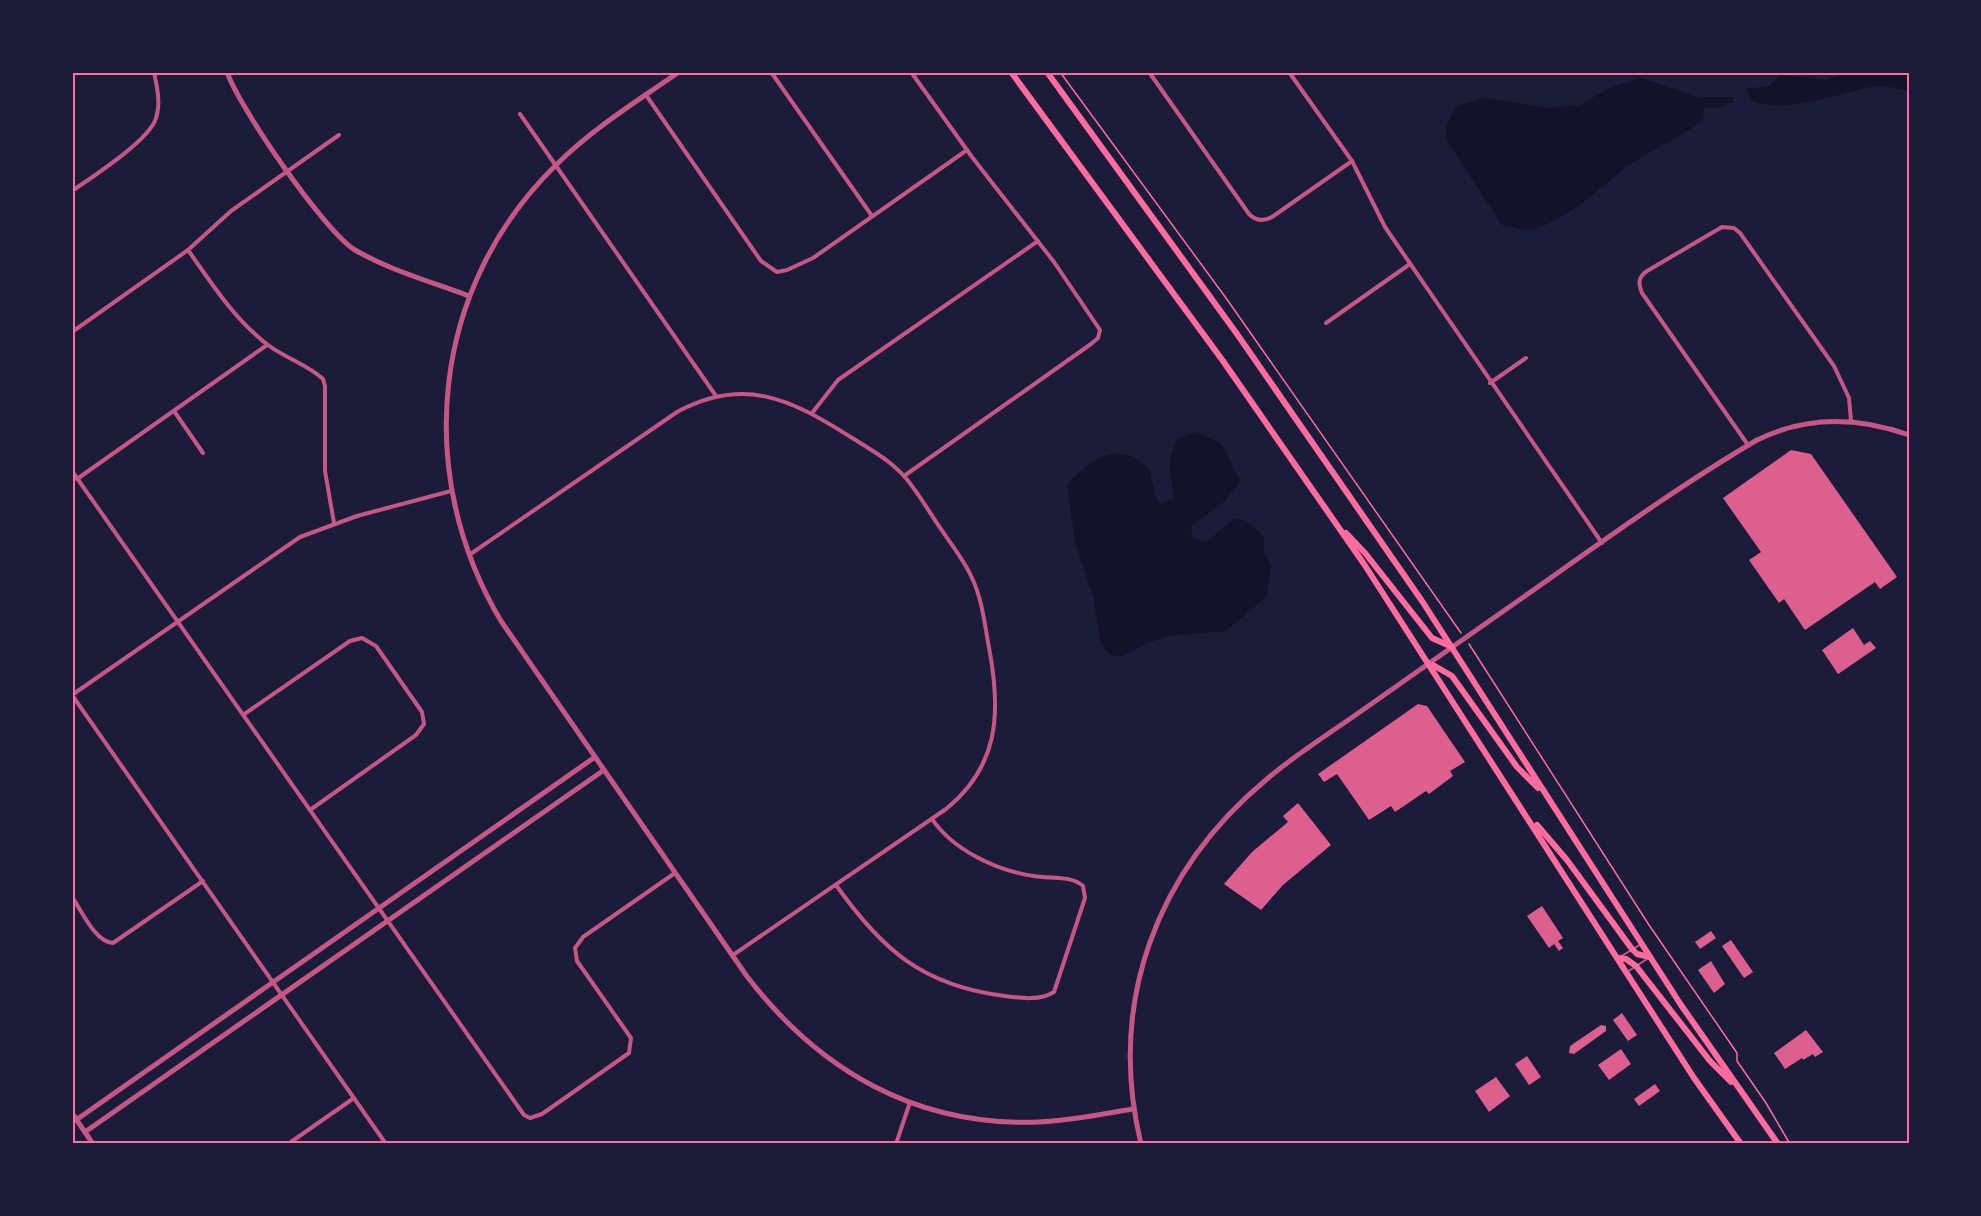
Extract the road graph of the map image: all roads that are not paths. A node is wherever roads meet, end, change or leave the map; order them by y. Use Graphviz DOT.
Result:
graph roads {
  1 [pos="154,72"];
  2 [pos="227,72"];
  3 [pos="679,72"];
  4 [pos="771,72"];
  5 [pos="911,72"];
  6 [pos="1011,72"];
  7 [pos="1047,72"];
  8 [pos="1149,72"];
  9 [pos="1289,72"];
  10 [pos="646,95"];
  11 [pos="520,114"];
  12 [pos="339,135"];
  13 [pos="966,150"];
  14 [pos="1352,161"];
  15 [pos="555,165"];
  16 [pos="288,170"];
  17 [pos="72,191"];
  18 [pos="872,216"];
  19 [pos="1038,241"];
  20 [pos="188,250"];
  21 [pos="1410,264"];
  22 [pos="469,296"];
  23 [pos="1326,323"];
  24 [pos="72,332"];
  25 [pos="267,345"];
  26 [pos="1526,358"];
  27 [pos="1490,383"];
  28 [pos="716,396"];
  29 [pos="174,411"];
  30 [pos="812,413"];
  31 [pos="1851,421"];
  32 [pos="1909,435"];
  33 [pos="1748,445"];
  34 [pos="203,453"];
  35 [pos="72,471"];
  36 [pos="904,476"];
  37 [pos="77,479"];
  38 [pos="451,491"];
  39 [pos="1333,520"];
  40 [pos="334,523"];
  41 [pos="1602,544"];
  42 [pos="468,555"];
  43 [pos="177,621"];
  44 [pos="1452,648"];
  45 [pos="1430,663"];
  46 [pos="72,696"];
  47 [pos="243,715"];
  48 [pos="595,757"];
  49 [pos="604,770"];
  50 [pos="1548,799"];
  51 [pos="310,810"];
  52 [pos="1525,812"];
  53 [pos="932,819"];
  54 [pos="675,873"];
  55 [pos="203,881"];
  56 [pos="836,885"];
  57 [pos="72,897"];
  58 [pos="378,909"];
  59 [pos="387,920"];
  60 [pos="1641,944"];
  61 [pos="1632,949"];
  62 [pos="733,956"];
  63 [pos="1650,957"];
  64 [pos="1618,958"];
  65 [pos="1636,966"];
  66 [pos="1627,972"];
  67 [pos="273,982"];
  68 [pos="282,994"];
  69 [pos="1745,1095"];
  70 [pos="354,1098"];
  71 [pos="910,1102"];
  72 [pos="1133,1110"];
  73 [pos="72,1113"];
  74 [pos="76,1120"];
  75 [pos="85,1132"];
  76 [pos="93,1144"];
  77 [pos="288,1144"];
  78 [pos="386,1144"];
  79 [pos="717,1144"];
  80 [pos="723,1144"];
  81 [pos="896,1144"];
  82 [pos="1141,1144"];
  83 [pos="1741,1144"];
  84 [pos="1778,1144"];
  1 -- 17 [label="street"];
  2 -- 16 [label="street"];
  3 -- 10 [label="street"];
  4 -- 18 [label="street"];
  5 -- 13 [label="street"];
  6 -- 39 [label="main road"];
  7 -- 44 [label="main road"];
  8 -- 14 [label="street"];
  9 -- 14 [label="street"];
  10 -- 15 [label="street"];
  10 -- 18 [label="street"];
  11 -- 15 [label="street"];
  12 -- 16 [label="street"];
  13 -- 18 [label="street"];
  13 -- 19 [label="street"];
  14 -- 21 [label="street"];
  15 -- 22 [label="street"];
  15 -- 28 [label="street"];
  16 -- 20 [label="street"];
  16 -- 22 [label="street"];
  19 -- 30 [label="street"];
  19 -- 36 [label="street"];
  20 -- 24 [label="street"];
  20 -- 25 [label="street"];
  21 -- 23 [label="street"];
  21 -- 27 [label="street"];
  22 -- 38 [label="street"];
  25 -- 29 [label="street"];
  25 -- 40 [label="street"];
  26 -- 27 [label="street"];
  27 -- 41 [label="street"];
  28 -- 30 [label="street"];
  28 -- 42 [label="street"];
  29 -- 34 [label="street"];
  29 -- 37 [label="street"];
  30 -- 36 [label="street"];
  31 -- 32 [label="street"];
  31 -- 33 [label="street"];
  31 -- 33 [label="street"];
  33 -- 41 [label="street"];
  35 -- 37 [label="street"];
  36 -- 53 [label="street"];
  37 -- 43 [label="street"];
  38 -- 40 [label="street"];
  38 -- 42 [label="street"];
  39 -- 44 [label="main road"];
  39 -- 45 [label="main road"];
  40 -- 43 [label="street"];
  41 -- 44 [label="street"];
  42 -- 48 [label="street"];
  43 -- 46 [label="street"];
  43 -- 47 [label="street"];
  44 -- 45 [label="street"];
  44 -- 50 [label="main road"];
  45 -- 50 [label="main road"];
  45 -- 52 [label="main road"];
  45 -- 72 [label="street"];
  46 -- 55 [label="street"];
  47 -- 51 [label="street"];
  47 -- 51 [label="street"];
  48 -- 49 [label="street"];
  48 -- 58 [label="street"];
  49 -- 54 [label="street"];
  49 -- 59 [label="street"];
  50 -- 60 [label="main road"];
  51 -- 58 [label="street"];
  52 -- 61 [label="main road"];
  52 -- 64 [label="main road"];
  53 -- 56 [label="street"];
  53 -- 56 [label="street"];
  54 -- 59 [label="street"];
  54 -- 62 [label="street"];
  55 -- 57 [label="street"];
  55 -- 67 [label="street"];
  56 -- 62 [label="street"];
  58 -- 59 [label="street"];
  58 -- 67 [label="street"];
  59 -- 68 [label="street"];
  60 -- 61 [label="lane"];
  60 -- 63 [label="main road"];
  61 -- 63 [label="main road"];
  61 -- 64 [label="lane"];
  62 -- 71 [label="street"];
  63 -- 65 [label="lane"];
  63 -- 69 [label="main road"];
  64 -- 65 [label="main road"];
  64 -- 66 [label="main road"];
  65 -- 66 [label="lane"];
  65 -- 69 [label="main road"];
  66 -- 83 [label="main road"];
  67 -- 68 [label="street"];
  67 -- 74 [label="street"];
  68 -- 70 [label="street"];
  68 -- 75 [label="street"];
  69 -- 84 [label="main road"];
  70 -- 77 [label="street"];
  70 -- 78 [label="street"];
  71 -- 72 [label="street"];
  71 -- 81 [label="street"];
  72 -- 82 [label="street"];
  73 -- 74 [label="street"];
  74 -- 75 [label="street"];
  75 -- 76 [label="street"];
  79 -- 80 [label="street"];
}
